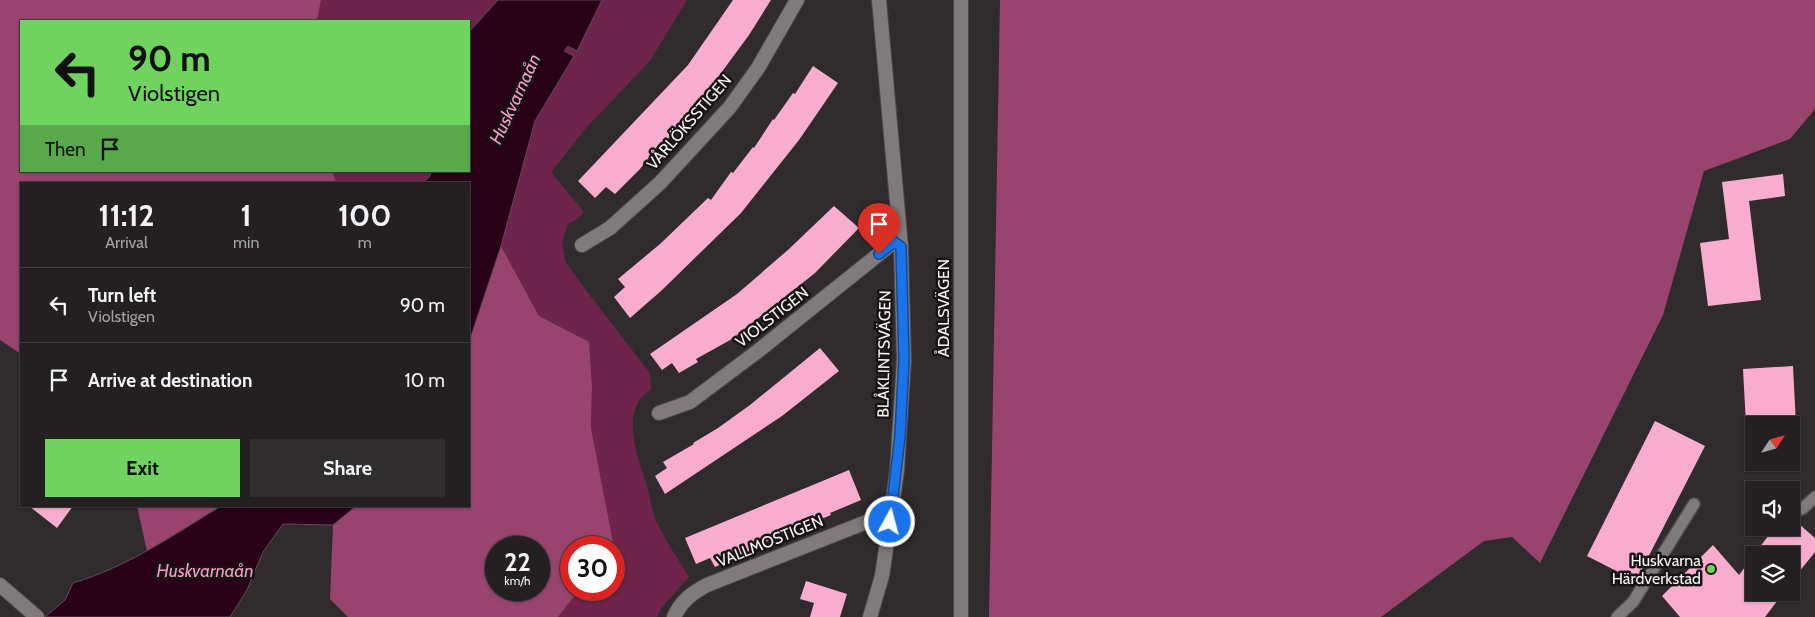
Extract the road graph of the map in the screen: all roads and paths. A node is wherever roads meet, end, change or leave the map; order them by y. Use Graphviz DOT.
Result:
graph roads {
  1 [pos="797,0"];
  2 [pos="879,0"];
  3 [pos="961,0"];
  4 [pos="582,245"];
  5 [pos="901,247"];
  6 [pos="659,413"];
  7 [pos="1815,497"];
  8 [pos="1694,504"];
  9 [pos="1802,509"];
  10 [pos="890,522"];
  11 [pos="0,585"];
  12 [pos="33,614"];
  13 [pos="674,617"];
  14 [pos="870,617"];
  15 [pos="961,617"];
  16 [pos="1617,617"];
  1 -- 4 [label="street, VÅRLÖKSSTIGEN"];
  2 -- 5 [label="street, BLÅKLINTSVÄGEN"];
  3 -- 15 [label="street, ÅDALSVÄGEN"];
  5 -- 6 [label="street, VIOLSTIGEN"];
  5 -- 10 [label="street, BLÅKLINTSVÄGEN"];
  7 -- 9 [label="lane"];
  8 -- 16 [label="lane"];
  10 -- 13 [label="street, VALLMOSTIGEN"];
  10 -- 14 [label="street, BLÅKLINTSVÄGEN"];
  11 -- 12 [label="street"];
}
